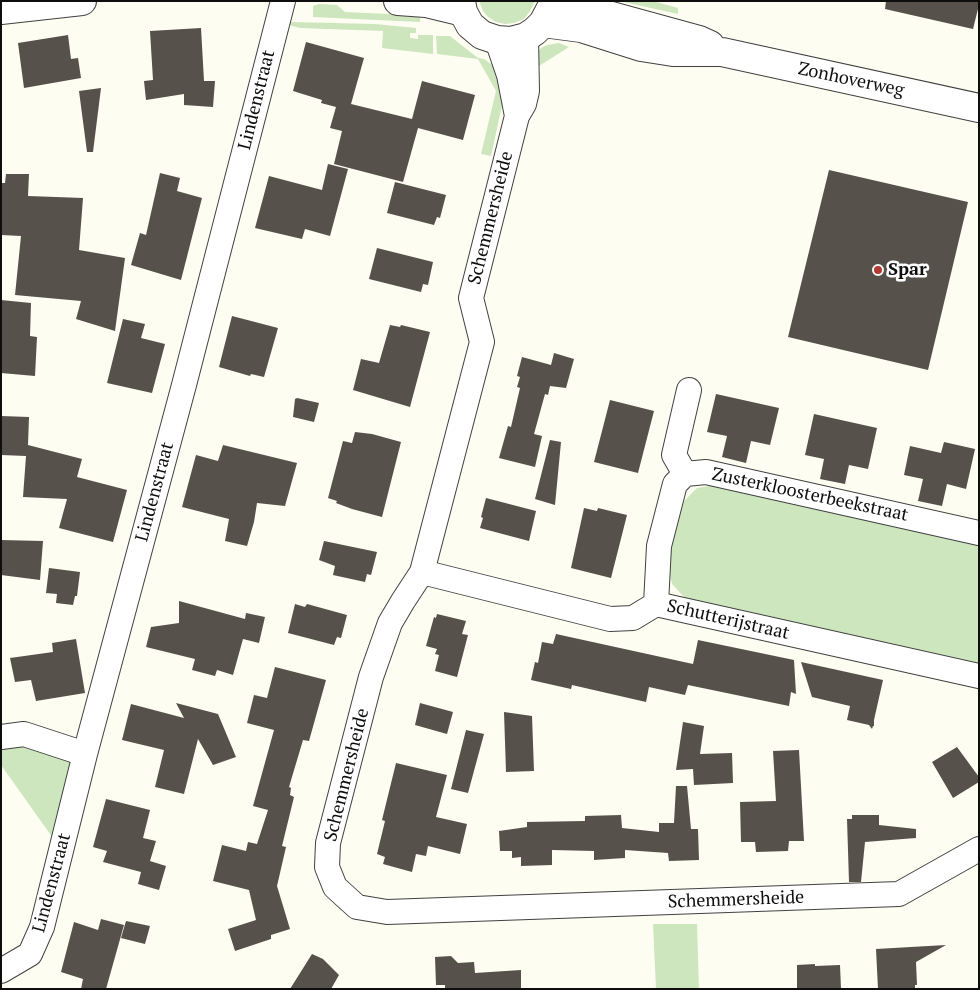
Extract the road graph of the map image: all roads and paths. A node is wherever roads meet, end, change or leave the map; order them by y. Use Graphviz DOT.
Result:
graph roads {
  1 [pos="82,1"];
  2 [pos="283,1"];
  3 [pos="398,1"];
  4 [pos="569,1"];
  5 [pos="462,6"];
  6 [pos="1,10"];
  7 [pos="540,21"];
  8 [pos="497,40"];
  9 [pos="722,52"];
  10 [pos="979,108"];
  11 [pos="517,116"];
  12 [pos="689,390"];
  13 [pos="685,474"];
  14 [pos="979,532"];
  15 [pos="422,572"];
  16 [pos="656,604"];
  17 [pos="979,676"];
  18 [pos="1,737"];
  19 [pos="85,754"];
  20 [pos="979,849"];
  21 [pos="4,970"];
  1 -- 6 [label="street"];
  2 -- 19 [label="street, Lindenstraat"];
  3 -- 5 [label="street"];
  4 -- 9 [label="street, Zonhoverweg"];
  5 -- 8 [label="street"];
  7 -- 8 [label="street, Zonhoverweg"];
  7 -- 9 [label="street, Zonhoverweg"];
  7 -- 11 [label="street, Schemmersheide"];
  8 -- 11 [label="street, Schemmersheide"];
  9 -- 10 [label="street, Zonhoverweg"];
  11 -- 15 [label="street, Schemmersheide"];
  12 -- 13 [label="street"];
  13 -- 14 [label="street, Zusterkloosterbeekstraat"];
  13 -- 16 [label="street"];
  15 -- 16 [label="street, Schutterijstraat"];
  15 -- 20 [label="street, Schemmersheide"];
  16 -- 17 [label="street, Schutterijstraat"];
  18 -- 19 [label="street"];
  19 -- 21 [label="street, Lindenstraat"];
}
